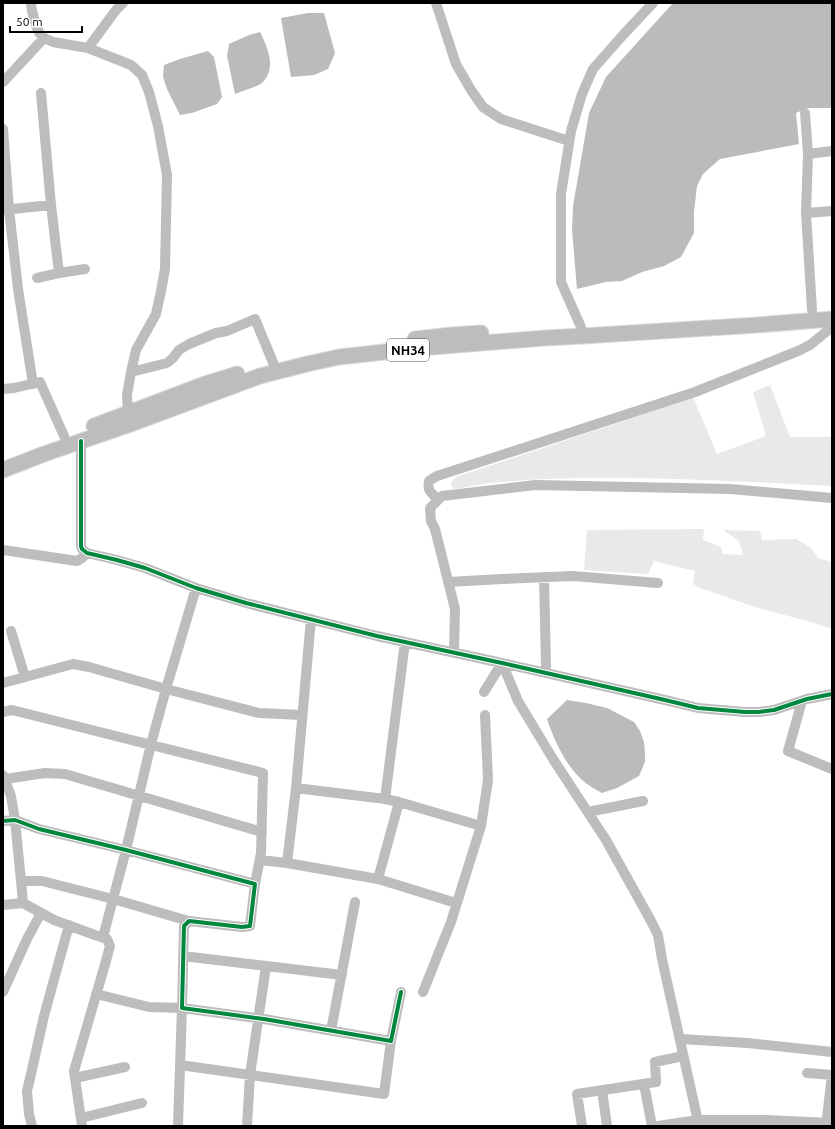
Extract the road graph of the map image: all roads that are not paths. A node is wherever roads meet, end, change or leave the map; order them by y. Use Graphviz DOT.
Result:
graph roads {
  1 [pos="31,3"];
  2 [pos="123,3"];
  3 [pos="436,3"];
  4 [pos="653,3"];
  5 [pos="44,38"];
  6 [pos="88,48"];
  7 [pos="3,82"];
  8 [pos="41,93"];
  9 [pos="805,113"];
  10 [pos="3,129"];
  11 [pos="569,141"];
  12 [pos="832,151"];
  13 [pos="808,154"];
  14 [pos="51,205"];
  15 [pos="6,209"];
  16 [pos="832,211"];
  17 [pos="806,213"];
  18 [pos="85,269"];
  19 [pos="59,273"];
  20 [pos="37,278"];
  21 [pos="832,309"];
  22 [pos="812,310"];
  23 [pos="831,327"];
  24 [pos="582,331"];
  25 [pos="275,367"];
  26 [pos="131,372"];
  27 [pos="33,384"];
  28 [pos="3,389"];
  29 [pos="128,414"];
  30 [pos="64,436"];
  31 [pos="81,441"];
  32 [pos="3,460"];
  33 [pos="3,470"];
  34 [pos="832,498"];
  35 [pos="438,499"];
  36 [pos="3,550"];
  37 [pos="87,553"];
  38 [pos="544,577"];
  39 [pos="448,582"];
  40 [pos="658,583"];
  41 [pos="196,588"];
  42 [pos="311,619"];
  43 [pos="11,632"];
  44 [pos="405,642"];
  45 [pos="454,652"];
  46 [pos="502,663"];
  47 [pos="545,673"];
  48 [pos="25,677"];
  49 [pos="3,683"];
  50 [pos="166,689"];
  51 [pos="484,692"];
  52 [pos="832,694"];
  53 [pos="802,701"];
  54 [pos="3,712"];
  55 [pos="302,715"];
  56 [pos="485,715"];
  57 [pos="151,744"];
  58 [pos="832,769"];
  59 [pos="4,777"];
  60 [pos="296,788"];
  61 [pos="139,796"];
  62 [pos="385,799"];
  63 [pos="643,801"];
  64 [pos="399,802"];
  65 [pos="588,812"];
  66 [pos="15,820"];
  67 [pos="3,821"];
  68 [pos="481,826"];
  69 [pos="262,832"];
  70 [pos="126,850"];
  71 [pos="260,860"];
  72 [pos="287,863"];
  73 [pos="378,879"];
  74 [pos="21,882"];
  75 [pos="254,884"];
  76 [pos="113,899"];
  77 [pos="355,902"];
  78 [pos="23,903"];
  79 [pos="456,903"];
  80 [pos="3,905"];
  81 [pos="41,913"];
  82 [pos="189,921"];
  83 [pos="70,925"];
  84 [pos="103,937"];
  85 [pos="183,956"];
  86 [pos="266,966"];
  87 [pos="342,975"];
  88 [pos="3,992"];
  89 [pos="401,992"];
  90 [pos="423,992"];
  91 [pos="96,994"];
  92 [pos="182,1008"];
  93 [pos="258,1018"];
  94 [pos="331,1031"];
  95 [pos="680,1039"];
  96 [pos="391,1041"];
  97 [pos="832,1052"];
  98 [pos="683,1056"];
  99 [pos="180,1065"];
  100 [pos="125,1067"];
  101 [pos="807,1073"];
  102 [pos="250,1075"];
  103 [pos="75,1078"];
  104 [pos="644,1084"];
  105 [pos="602,1090"];
  106 [pos="142,1103"];
  107 [pos="81,1122"];
  108 [pos="699,1123"];
  109 [pos="774,1123"];
  110 [pos="828,1124"];
  111 [pos="32,1126"];
  112 [pos="178,1126"];
  113 [pos="247,1126"];
  114 [pos="582,1126"];
  115 [pos="607,1126"];
  116 [pos="652,1126"];
  117 [pos="658,1126"];
  1 -- 5 [label="street"];
  2 -- 6 [label="street"];
  3 -- 11 [label="street"];
  4 -- 11 [label="street"];
  5 -- 6 [label="street"];
  5 -- 7 [label="street"];
  6 -- 26 [label="street"];
  8 -- 14 [label="street"];
  9 -- 13 [label="street"];
  10 -- 15 [label="street"];
  11 -- 24 [label="street"];
  12 -- 13 [label="street"];
  13 -- 17 [label="street"];
  14 -- 15 [label="street"];
  14 -- 19 [label="street"];
  15 -- 27 [label="street"];
  16 -- 17 [label="street"];
  17 -- 22 [label="street"];
  18 -- 19 [label="street"];
  19 -- 20 [label="street"];
  21 -- 22 [label="highway, NH34"];
  22 -- 24 [label="highway, NH34"];
  23 -- 24 [label="highway, NH34"];
  23 -- 35 [label="street"];
  24 -- 25 [label="highway, NH34"];
  25 -- 26 [label="street"];
  25 -- 29 [label="highway, NH34"];
  25 -- 31 [label="highway, NH34"];
  26 -- 29 [label="street"];
  27 -- 28 [label="street"];
  27 -- 30 [label="street"];
  29 -- 30 [label="highway, NH34"];
  30 -- 32 [label="highway, NH34"];
  31 -- 33 [label="highway, NH34"];
  31 -- 37 [label="street"];
  34 -- 35 [label="street"];
  35 -- 39 [label="street"];
  36 -- 37 [label="street"];
  37 -- 41 [label="street"];
  38 -- 39 [label="street"];
  38 -- 40 [label="street"];
  38 -- 47 [label="street"];
  39 -- 45 [label="street"];
  41 -- 42 [label="street"];
  41 -- 50 [label="street"];
  42 -- 44 [label="street"];
  42 -- 55 [label="street"];
  43 -- 48 [label="street"];
  44 -- 45 [label="street"];
  44 -- 62 [label="street"];
  45 -- 46 [label="street"];
  46 -- 47 [label="street"];
  46 -- 51 [label="street"];
  46 -- 65 [label="street"];
  47 -- 53 [label="street"];
  48 -- 49 [label="street"];
  48 -- 50 [label="street"];
  50 -- 55 [label="street"];
  50 -- 57 [label="street"];
  52 -- 53 [label="street"];
  53 -- 58 [label="street"];
  54 -- 57 [label="street"];
  55 -- 60 [label="street"];
  56 -- 68 [label="street"];
  57 -- 61 [label="street"];
  57 -- 69 [label="street"];
  59 -- 61 [label="street"];
  59 -- 66 [label="street"];
  60 -- 62 [label="street"];
  60 -- 72 [label="street"];
  61 -- 69 [label="street"];
  61 -- 70 [label="street"];
  62 -- 64 [label="street"];
  63 -- 65 [label="street"];
  64 -- 68 [label="street"];
  64 -- 73 [label="street"];
  65 -- 95 [label="street"];
  66 -- 67 [label="street"];
  66 -- 70 [label="street"];
  66 -- 74 [label="street"];
  68 -- 79 [label="street"];
  69 -- 71 [label="street"];
  70 -- 75 [label="street"];
  70 -- 76 [label="street"];
  71 -- 72 [label="street"];
  71 -- 75 [label="street"];
  72 -- 73 [label="street"];
  73 -- 79 [label="street"];
  74 -- 76 [label="street"];
  74 -- 78 [label="street"];
  75 -- 82 [label="street"];
  76 -- 82 [label="street"];
  76 -- 84 [label="street"];
  77 -- 87 [label="street"];
  78 -- 80 [label="street"];
  78 -- 81 [label="street"];
  79 -- 90 [label="street"];
  81 -- 83 [label="street"];
  81 -- 88 [label="street"];
  82 -- 85 [label="street"];
  83 -- 84 [label="street"];
  83 -- 111 [label="street"];
  84 -- 91 [label="street"];
  85 -- 86 [label="street"];
  85 -- 92 [label="street"];
  86 -- 87 [label="street"];
  86 -- 93 [label="street"];
  87 -- 94 [label="street"];
  89 -- 96 [label="street"];
  91 -- 92 [label="street"];
  91 -- 103 [label="street"];
  92 -- 93 [label="street"];
  92 -- 99 [label="street"];
  93 -- 94 [label="street"];
  93 -- 102 [label="street"];
  94 -- 96 [label="street"];
  95 -- 97 [label="street"];
  95 -- 98 [label="street"];
  96 -- 102 [label="street"];
  98 -- 104 [label="street"];
  98 -- 108 [label="street"];
  99 -- 102 [label="street"];
  99 -- 112 [label="street"];
  100 -- 103 [label="street"];
  101 -- 110 [label="street"];
  102 -- 113 [label="street"];
  103 -- 107 [label="street"];
  104 -- 105 [label="street"];
  104 -- 116 [label="street"];
  105 -- 114 [label="street"];
  105 -- 115 [label="street"];
  106 -- 107 [label="street"];
  108 -- 109 [label="street"];
  108 -- 117 [label="street"];
  109 -- 110 [label="street"];
}
